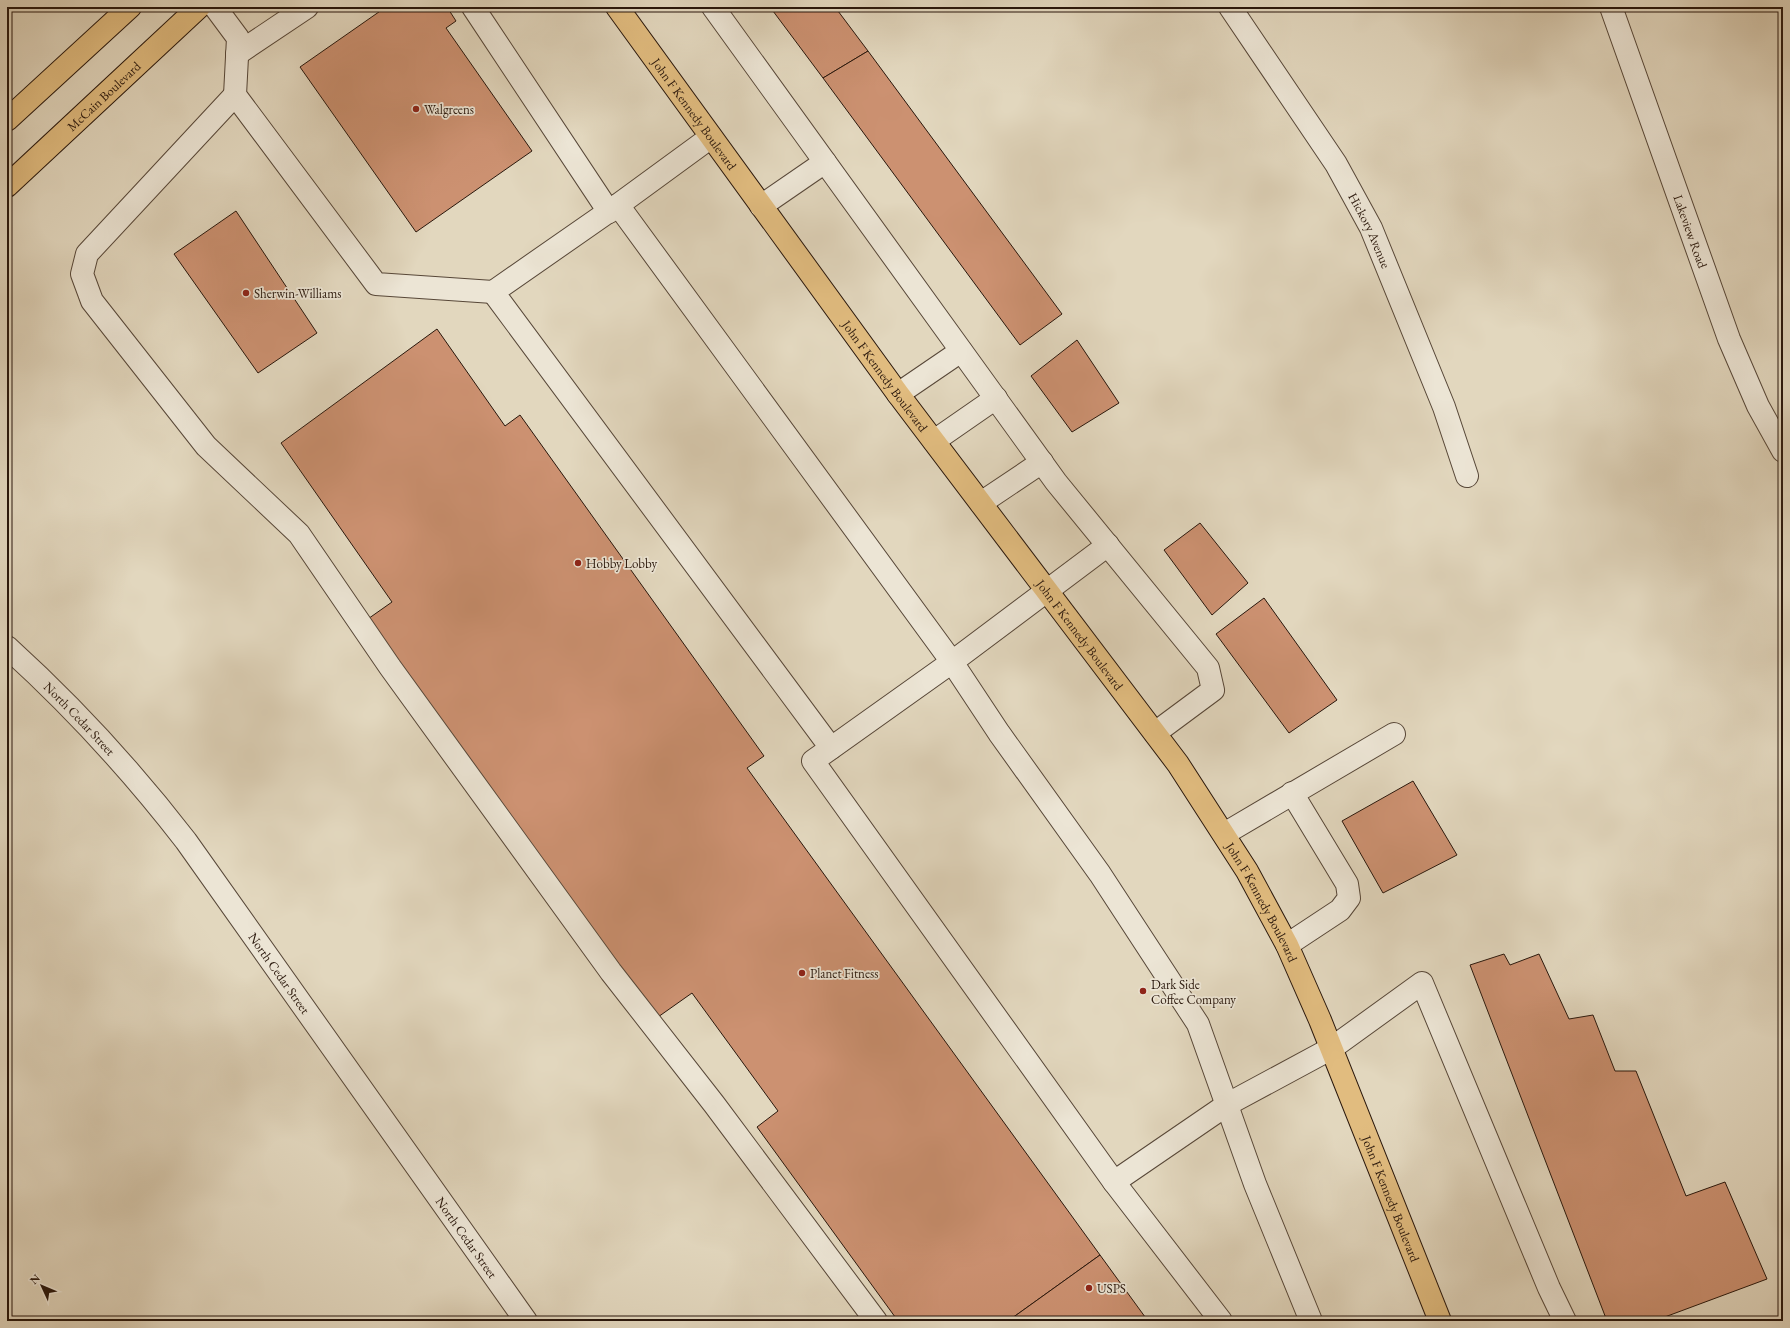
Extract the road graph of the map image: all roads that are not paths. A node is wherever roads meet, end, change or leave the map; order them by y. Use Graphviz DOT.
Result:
graph roads {
  1 [pos="130,7"];
  2 [pos="199,7"];
  3 [pos="216,7"];
  4 [pos="307,7"];
  5 [pos="473,7"];
  6 [pos="713,7"];
  7 [pos="1230,7"];
  8 [pos="1611,7"];
  9 [pos="622,9"];
  10 [pos="237,54"];
  11 [pos="235,95"];
  12 [pos="7,120"];
  13 [pos="711,137"];
  14 [pos="825,162"];
  15 [pos="7,186"];
  16 [pos="761,206"];
  17 [pos="613,208"];
  18 [pos="493,292"];
  19 [pos="961,351"];
  20 [pos="898,394"];
  21 [pos="996,398"];
  22 [pos="934,441"];
  23 [pos="1783,451"];
  24 [pos="1042,462"];
  25 [pos="1467,476"];
  26 [pos="981,502"];
  27 [pos="1108,545"];
  28 [pos="1048,590"];
  29 [pos="7,647"];
  30 [pos="952,662"];
  31 [pos="1155,733"];
  32 [pos="1394,734"];
  33 [pos="831,748"];
  34 [pos="1292,793"];
  35 [pos="1224,834"];
  36 [pos="1287,945"];
  37 [pos="1332,1048"];
  38 [pos="1228,1104"];
  39 [pos="1114,1182"];
  40 [pos="526,1321"];
  41 [pos="876,1321"];
  42 [pos="1221,1321"];
  43 [pos="1311,1321"];
  44 [pos="1440,1321"];
  45 [pos="1565,1321"];
  1 -- 12 [label="main road"];
  2 -- 15 [label="main road, McCain Boulevard"];
  3 -- 10 [label="street"];
  4 -- 10 [label="street"];
  5 -- 17 [label="street"];
  6 -- 14 [label="street"];
  7 -- 25 [label="street, Hickory Avenue"];
  8 -- 23 [label="street, Lakeview Road"];
  9 -- 13 [label="main road, John F Kennedy Boulevard"];
  10 -- 11 [label="street"];
  11 -- 18 [label="street"];
  11 -- 41 [label="street"];
  13 -- 16 [label="main road, John F Kennedy Boulevard"];
  13 -- 17 [label="street"];
  14 -- 16 [label="street"];
  14 -- 19 [label="street"];
  16 -- 20 [label="main road, John F Kennedy Boulevard"];
  17 -- 18 [label="street"];
  17 -- 30 [label="street"];
  18 -- 33 [label="street"];
  19 -- 20 [label="street"];
  19 -- 21 [label="street"];
  20 -- 22 [label="main road, John F Kennedy Boulevard"];
  21 -- 22 [label="street"];
  21 -- 24 [label="street"];
  22 -- 26 [label="main road, John F Kennedy Boulevard"];
  24 -- 26 [label="street"];
  24 -- 27 [label="street"];
  26 -- 28 [label="main road, John F Kennedy Boulevard"];
  27 -- 28 [label="street"];
  27 -- 31 [label="street"];
  28 -- 30 [label="street"];
  28 -- 31 [label="main road, John F Kennedy Boulevard"];
  29 -- 40 [label="street, North Cedar Street"];
  30 -- 33 [label="street"];
  30 -- 38 [label="street"];
  31 -- 35 [label="main road, John F Kennedy Boulevard"];
  32 -- 34 [label="street"];
  33 -- 39 [label="street"];
  34 -- 35 [label="street"];
  34 -- 36 [label="street"];
  35 -- 36 [label="main road, John F Kennedy Boulevard"];
  36 -- 37 [label="main road, John F Kennedy Boulevard"];
  37 -- 38 [label="street"];
  37 -- 44 [label="main road, John F Kennedy Boulevard"];
  37 -- 45 [label="street"];
  38 -- 39 [label="street"];
  38 -- 43 [label="street"];
  39 -- 42 [label="street"];
}
